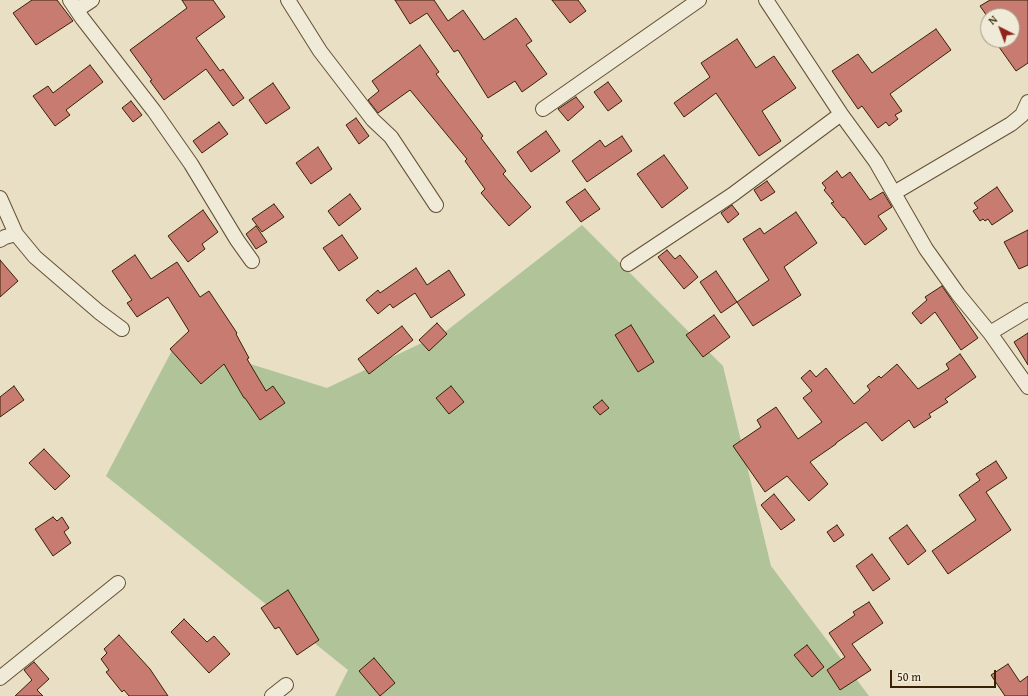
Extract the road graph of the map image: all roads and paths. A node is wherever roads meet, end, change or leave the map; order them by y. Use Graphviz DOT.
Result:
graph roads {
  1 [pos="92,0"];
  2 [pos="288,0"];
  3 [pos="699,0"];
  4 [pos="766,0"];
  5 [pos="73,5"];
  6 [pos="1028,102"];
  7 [pos="543,109"];
  8 [pos="841,114"];
  9 [pos="894,193"];
  10 [pos="0,198"];
  11 [pos="436,205"];
  12 [pos="16,234"];
  13 [pos="0,240"];
  14 [pos="252,261"];
  15 [pos="628,264"];
  16 [pos="1028,310"];
  17 [pos="122,329"];
  18 [pos="990,333"];
  19 [pos="1028,387"];
  20 [pos="118,583"];
  21 [pos="0,678"];
  22 [pos="286,685"];
  23 [pos="272,696"];
  1 -- 5 [label="street"];
  2 -- 11 [label="street"];
  3 -- 7 [label="street"];
  4 -- 8 [label="street"];
  5 -- 14 [label="street"];
  6 -- 9 [label="street"];
  8 -- 9 [label="street"];
  8 -- 15 [label="street"];
  9 -- 18 [label="street"];
  10 -- 12 [label="street"];
  12 -- 13 [label="street"];
  12 -- 17 [label="street"];
  16 -- 18 [label="street"];
  18 -- 19 [label="street"];
  20 -- 21 [label="street"];
  22 -- 23 [label="street"];
}
